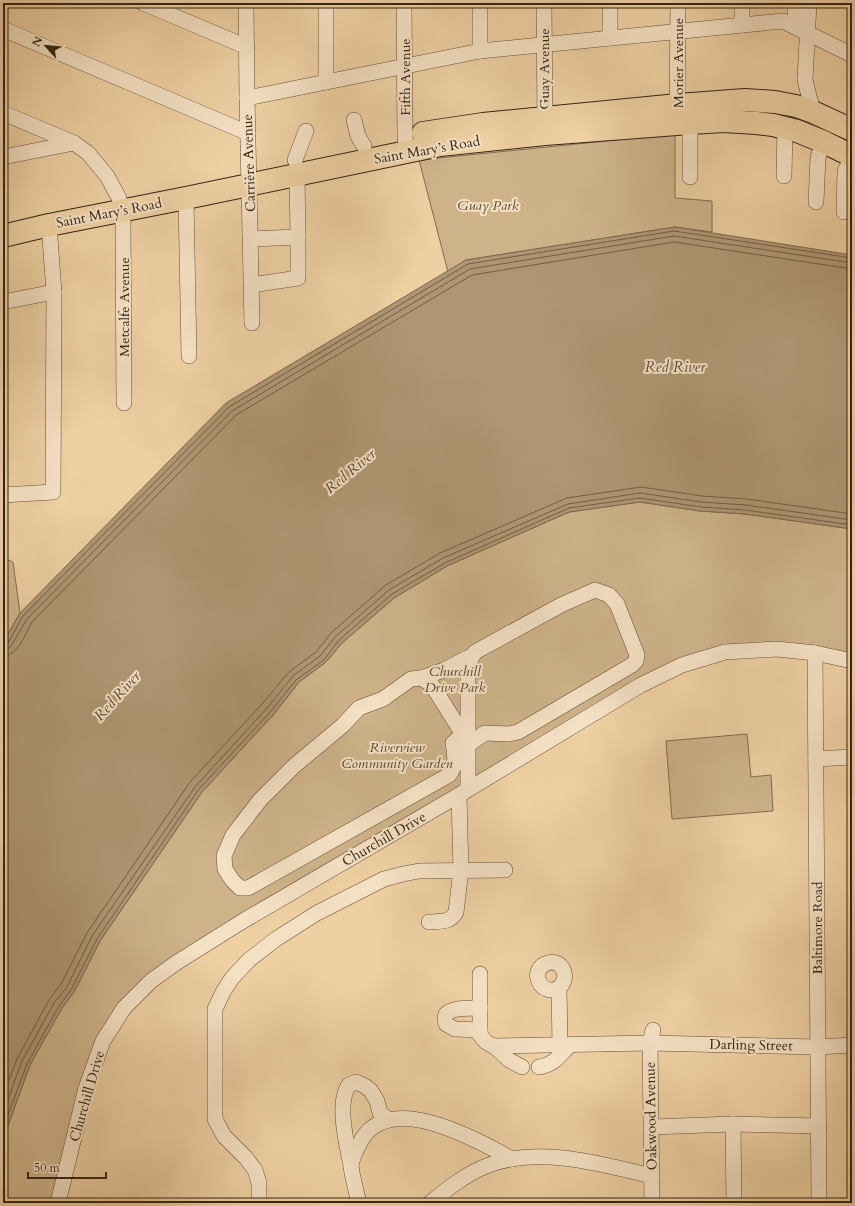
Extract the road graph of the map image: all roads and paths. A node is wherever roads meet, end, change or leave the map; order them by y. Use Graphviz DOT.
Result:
graph roads {
  1 [pos="143,3"];
  2 [pos="246,3"];
  3 [pos="326,3"];
  4 [pos="404,3"];
  5 [pos="480,3"];
  6 [pos="544,3"];
  7 [pos="610,3"];
  8 [pos="678,3"];
  9 [pos="742,3"];
  10 [pos="795,3"];
  11 [pos="809,3"];
  12 [pos="742,25"];
  13 [pos="3,29"];
  14 [pos="801,30"];
  15 [pos="678,31"];
  16 [pos="610,38"];
  17 [pos="544,44"];
  18 [pos="247,47"];
  19 [pos="480,51"];
  20 [pos="852,55"];
  21 [pos="404,65"];
  22 [pos="805,80"];
  23 [pos="326,82"];
  24 [pos="247,98"];
  25 [pos="788,105"];
  26 [pos="813,112"];
  27 [pos="3,113"];
  28 [pos="682,117"];
  29 [pos="354,120"];
  30 [pos="545,126"];
  31 [pos="785,128"];
  32 [pos="852,130"];
  33 [pos="306,131"];
  34 [pos="248,133"];
  35 [pos="824,142"];
  36 [pos="74,143"];
  37 [pos="406,144"];
  38 [pos="364,146"];
  39 [pos="3,157"];
  40 [pos="852,157"];
  41 [pos="296,168"];
  42 [pos="784,176"];
  43 [pos="249,177"];
  44 [pos="690,177"];
  45 [pos="186,198"];
  46 [pos="816,202"];
  47 [pos="120,204"];
  48 [pos="844,212"];
  49 [pos="3,221"];
  50 [pos="49,225"];
  51 [pos="3,236"];
  52 [pos="298,237"];
  53 [pos="251,239"];
  54 [pos="252,285"];
  55 [pos="54,292"];
  56 [pos="3,302"];
  57 [pos="252,323"];
  58 [pos="189,356"];
  59 [pos="124,403"];
  60 [pos="3,495"];
  61 [pos="815,653"];
  62 [pos="471,658"];
  63 [pos="852,661"];
  64 [pos="421,678"];
  65 [pos="466,739"];
  66 [pos="852,758"];
  67 [pos="816,759"];
  68 [pos="464,792"];
  69 [pos="461,870"];
  70 [pos="505,870"];
  71 [pos="429,922"];
  72 [pos="480,974"];
  73 [pos="559,988"];
  74 [pos="480,1008"];
  75 [pos="480,1030"];
  76 [pos="651,1036"];
  77 [pos="565,1045"];
  78 [pos="852,1045"];
  79 [pos="494,1046"];
  80 [pos="818,1047"];
  81 [pos="522,1067"];
  82 [pos="539,1067"];
  83 [pos="389,1120"];
  84 [pos="733,1124"];
  85 [pos="819,1126"];
  86 [pos="652,1127"];
  87 [pos="512,1159"];
  88 [pos="351,1166"];
  89 [pos="652,1176"];
  90 [pos="58,1203"];
  91 [pos="259,1203"];
  92 [pos="359,1203"];
  93 [pos="430,1203"];
  94 [pos="652,1203"];
  95 [pos="734,1203"];
  96 [pos="819,1203"];
  1 -- 18 [label="street"];
  2 -- 18 [label="street, Carrière Avenue"];
  3 -- 23 [label="street"];
  4 -- 21 [label="street, Fifth Avenue"];
  5 -- 19 [label="street"];
  6 -- 17 [label="street, Guay Avenue"];
  7 -- 16 [label="street"];
  8 -- 15 [label="street, Morier Avenue"];
  9 -- 12 [label="street"];
  10 -- 14 [label="street"];
  11 -- 14 [label="street"];
  12 -- 14 [label="street"];
  12 -- 15 [label="street"];
  13 -- 34 [label="street"];
  14 -- 20 [label="street"];
  14 -- 22 [label="street"];
  15 -- 16 [label="street"];
  15 -- 28 [label="street, Morier Avenue"];
  16 -- 17 [label="street"];
  17 -- 19 [label="street"];
  17 -- 30 [label="street, Guay Avenue"];
  18 -- 24 [label="street, Carrière Avenue"];
  19 -- 21 [label="street"];
  21 -- 23 [label="street"];
  21 -- 37 [label="street, Fifth Avenue"];
  22 -- 25 [label="street"];
  22 -- 26 [label="street"];
  23 -- 24 [label="street"];
  24 -- 34 [label="street, Carrière Avenue"];
  25 -- 26 [label="highway, Saint Mary’s Road"];
  25 -- 28 [label="highway, Saint Mary’s Road"];
  26 -- 32 [label="highway, Saint Mary’s Road"];
  27 -- 36 [label="street"];
  28 -- 30 [label="highway, Saint Mary’s Road"];
  28 -- 31 [label="highway, Saint Mary’s Road"];
  28 -- 44 [label="street, Morier Avenue"];
  29 -- 38 [label="street"];
  30 -- 37 [label="highway, Saint Mary’s Road"];
  31 -- 35 [label="highway, Saint Mary’s Road"];
  31 -- 42 [label="street"];
  33 -- 41 [label="street"];
  34 -- 43 [label="street, Carrière Avenue"];
  35 -- 40 [label="highway, Saint Mary’s Road"];
  35 -- 46 [label="street"];
  36 -- 39 [label="street"];
  36 -- 47 [label="street"];
  37 -- 38 [label="highway, Saint Mary’s Road"];
  37 -- 41 [label="highway, Saint Mary’s Road"];
  38 -- 41 [label="highway, Saint Mary’s Road"];
  40 -- 48 [label="street"];
  41 -- 43 [label="highway, Saint Mary’s Road"];
  41 -- 52 [label="street"];
  43 -- 45 [label="highway, Saint Mary’s Road"];
  43 -- 47 [label="highway, Saint Mary’s Road"];
  43 -- 53 [label="street, Carrière Avenue"];
  45 -- 47 [label="highway, Saint Mary’s Road"];
  45 -- 58 [label="street"];
  47 -- 49 [label="highway, Saint Mary’s Road"];
  47 -- 50 [label="highway, Saint Mary’s Road"];
  47 -- 59 [label="street, Metcalfe Avenue"];
  50 -- 51 [label="highway, Saint Mary’s Road"];
  50 -- 55 [label="street"];
  52 -- 53 [label="street"];
  52 -- 54 [label="street"];
  53 -- 54 [label="street, Carrière Avenue"];
  54 -- 57 [label="street, Carrière Avenue"];
  55 -- 56 [label="street"];
  55 -- 60 [label="street"];
  61 -- 63 [label="street, Churchill Drive"];
  61 -- 67 [label="street, Baltimore Road"];
  61 -- 68 [label="street, Churchill Drive"];
  62 -- 64 [label="street"];
  62 -- 65 [label="street"];
  62 -- 65 [label="street"];
  64 -- 65 [label="street"];
  64 -- 65 [label="street"];
  65 -- 68 [label="street"];
  66 -- 67 [label="street"];
  67 -- 80 [label="street, Baltimore Road"];
  68 -- 69 [label="street"];
  68 -- 90 [label="street, Churchill Drive"];
  69 -- 70 [label="street"];
  69 -- 71 [label="street"];
  69 -- 91 [label="street"];
  72 -- 74 [label="street"];
  73 -- 77 [label="street"];
  74 -- 75 [label="street"];
  74 -- 75 [label="street"];
  75 -- 79 [label="street"];
  76 -- 77 [label="street, Darling Street"];
  76 -- 80 [label="street, Darling Street"];
  76 -- 86 [label="street, Oakwood Avenue"];
  77 -- 79 [label="street, Darling Street"];
  77 -- 82 [label="street"];
  78 -- 80 [label="street, Darling Street"];
  79 -- 81 [label="street"];
  80 -- 85 [label="street, Baltimore Road"];
  83 -- 87 [label="street"];
  83 -- 88 [label="street"];
  83 -- 88 [label="street"];
  84 -- 85 [label="street"];
  84 -- 86 [label="street"];
  84 -- 95 [label="street"];
  85 -- 96 [label="street, Baltimore Road"];
  86 -- 89 [label="street, Oakwood Avenue"];
  87 -- 89 [label="street"];
  87 -- 93 [label="street"];
  88 -- 92 [label="street"];
  89 -- 94 [label="street, Oakwood Avenue"];
}
